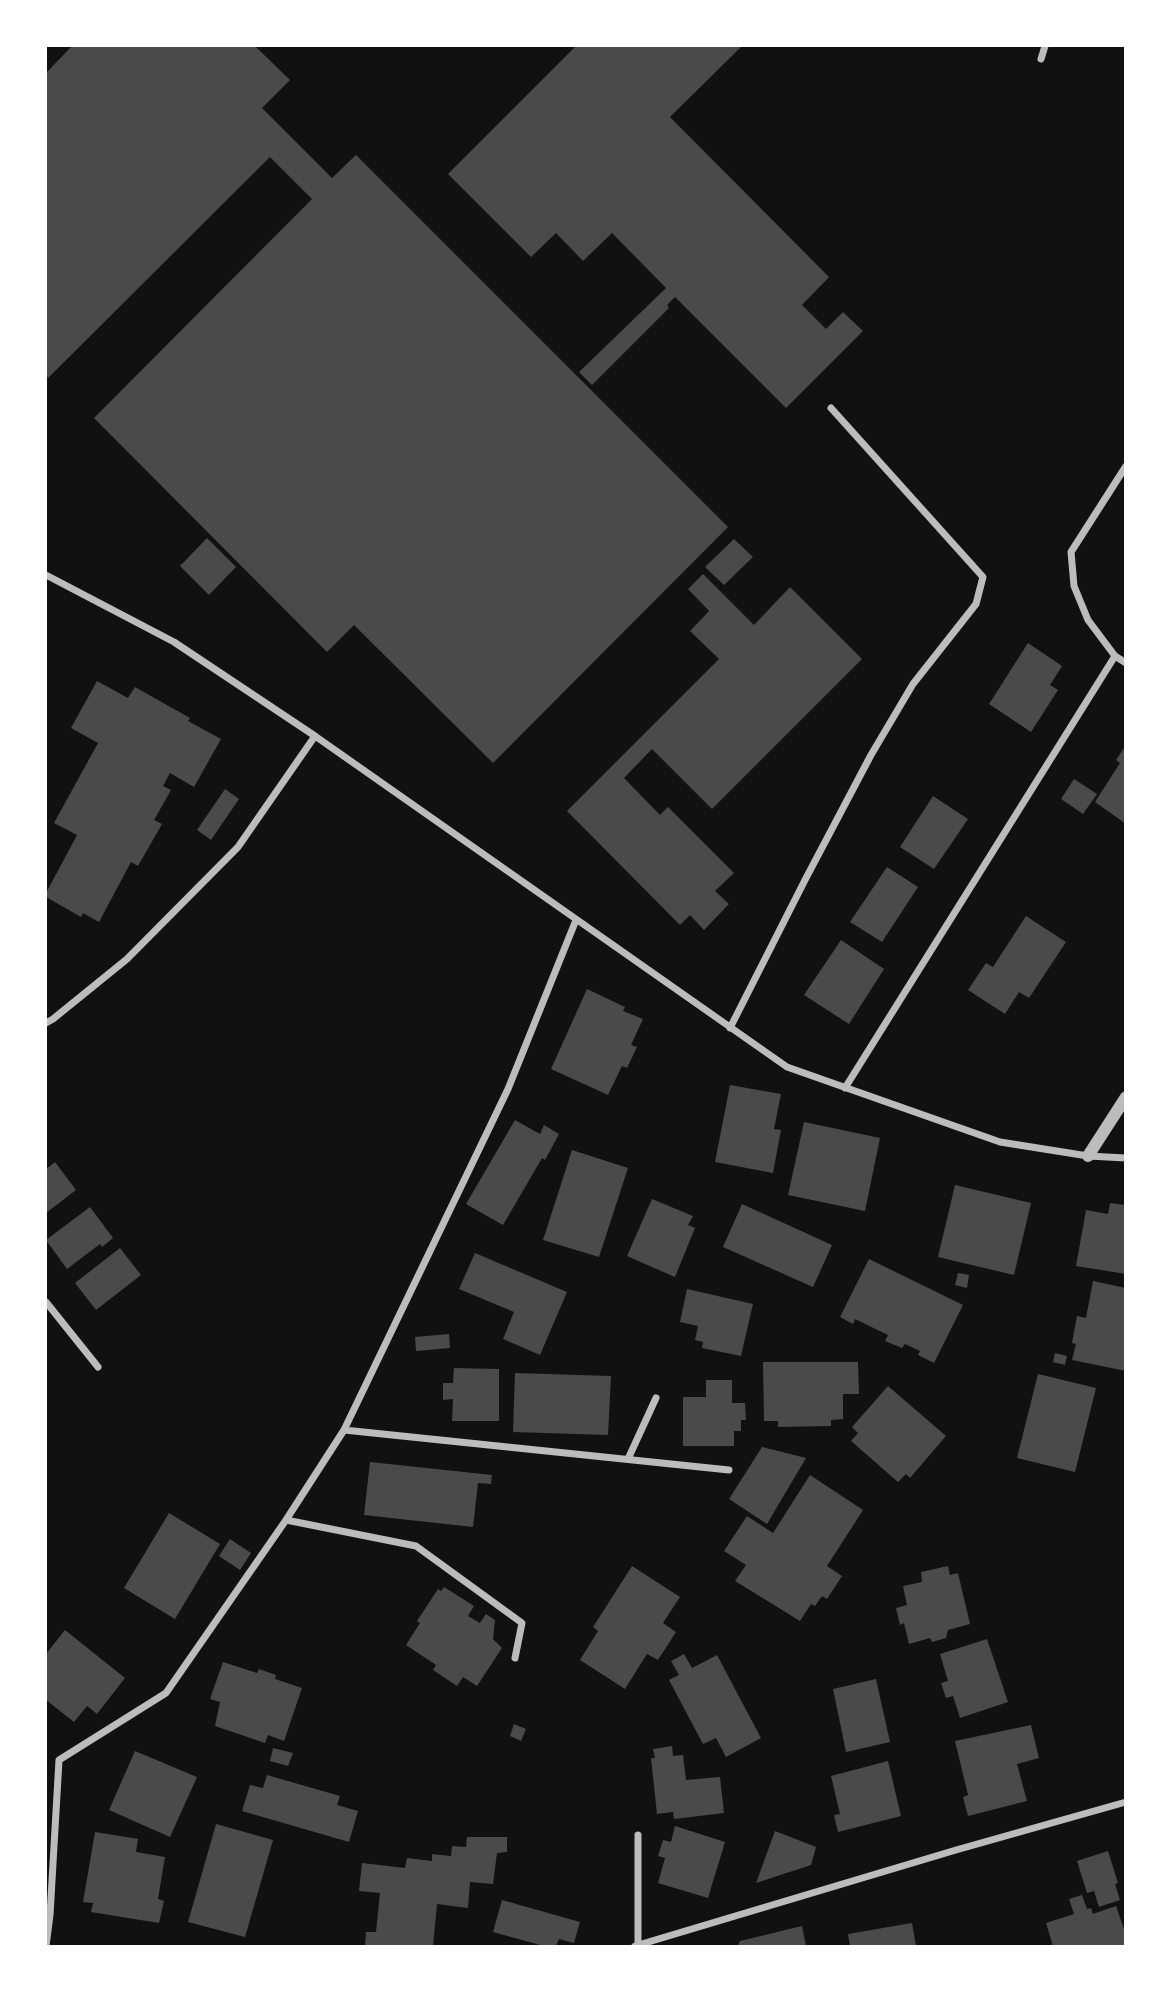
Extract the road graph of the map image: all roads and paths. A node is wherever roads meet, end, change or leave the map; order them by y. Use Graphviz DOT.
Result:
graph roads {
  1 [pos="1045,46"];
  2 [pos="1041,59"];
  3 [pos="831,408"];
  4 [pos="1125,466"];
  5 [pos="46,575"];
  6 [pos="1115,656"];
  7 [pos="1125,663"];
  8 [pos="315,736"];
  9 [pos="576,920"];
  10 [pos="46,1023"];
  11 [pos="730,1028"];
  12 [pos="845,1088"];
  13 [pos="1125,1097"];
  14 [pos="1088,1156"];
  15 [pos="1125,1158"];
  16 [pos="46,1301"];
  17 [pos="98,1367"];
  18 [pos="656,1398"];
  19 [pos="344,1430"];
  20 [pos="628,1459"];
  21 [pos="729,1470"];
  22 [pos="286,1520"];
  23 [pos="515,1658"];
  24 [pos="1125,1802"];
  25 [pos="638,1835"];
  26 [pos="637,1946"];
  27 [pos="46,1947"];
  1 -- 2 [label="street"];
  3 -- 11 [label="street"];
  4 -- 6 [label="street"];
  5 -- 8 [label="street"];
  6 -- 7 [label="street"];
  6 -- 12 [label="street"];
  8 -- 9 [label="street"];
  8 -- 10 [label="street"];
  9 -- 11 [label="street"];
  9 -- 19 [label="street"];
  11 -- 12 [label="street"];
  12 -- 14 [label="street"];
  13 -- 14 [label="street"];
  14 -- 15 [label="street"];
  16 -- 17 [label="street"];
  18 -- 20 [label="street"];
  19 -- 20 [label="street"];
  19 -- 22 [label="street"];
  20 -- 21 [label="street"];
  22 -- 23 [label="street"];
  22 -- 27 [label="street"];
  24 -- 26 [label="street"];
  25 -- 26 [label="street"];
}
